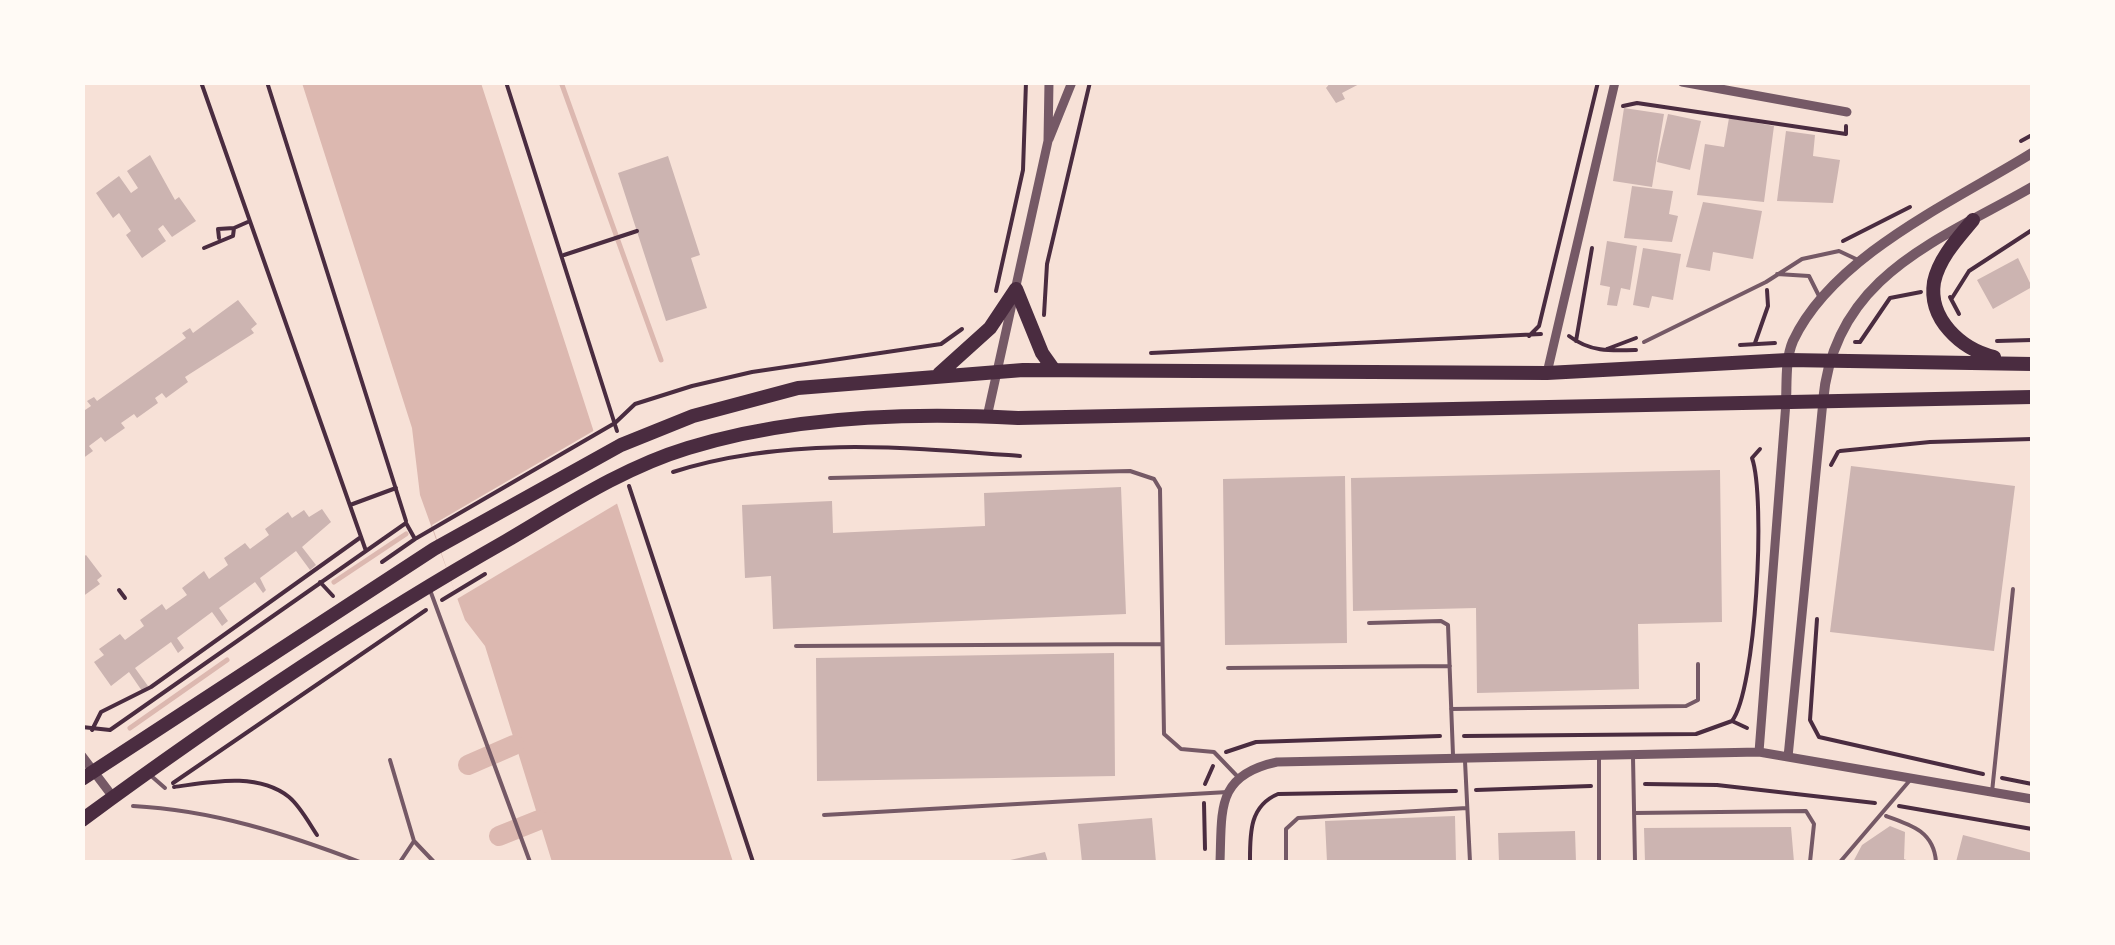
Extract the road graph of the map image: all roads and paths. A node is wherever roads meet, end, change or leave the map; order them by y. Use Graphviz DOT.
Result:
graph roads {
  1 [pos="201,82"];
  2 [pos="267,82"];
  3 [pos="506,82"];
  4 [pos="1026,82"];
  5 [pos="1049,82"];
  6 [pos="1072,82"];
  7 [pos="1090,82"];
  8 [pos="1598,82"];
  9 [pos="1614,82"];
  10 [pos="1682,82"];
  11 [pos="1622,106"];
  12 [pos="1847,112"];
  13 [pos="2032,135"];
  14 [pos="1048,141"];
  15 [pos="2012,146"];
  16 [pos="2032,153"];
  17 [pos="2032,187"];
  18 [pos="1914,204"];
  19 [pos="1973,220"];
  20 [pos="250,221"];
  21 [pos="2032,230"];
  22 [pos="637,232"];
  23 [pos="1827,246"];
  24 [pos="204,248"];
  25 [pos="564,256"];
  26 [pos="1861,262"];
  27 [pos="1772,274"];
  28 [pos="1766,282"];
  29 [pos="1016,288"];
  30 [pos="1952,298"];
  31 [pos="1820,299"];
  32 [pos="994,302"];
  33 [pos="968,326"];
  34 [pos="1049,331"];
  35 [pos="1529,336"];
  36 [pos="1644,342"];
  37 [pos="1755,343"];
  38 [pos="1788,360"];
  39 [pos="1826,361"];
  40 [pos="2028,364"];
  41 [pos="1054,370"];
  42 [pos="998,372"];
  43 [pos="1548,373"];
  44 [pos="938,375"];
  45 [pos="2032,397"];
  46 [pos="1823,401"];
  47 [pos="1786,402"];
  48 [pos="612,411"];
  49 [pos="622,416"];
  50 [pos="988,416"];
  51 [pos="614,423"];
  52 [pos="2032,439"];
  53 [pos="616,448"];
  54 [pos="1830,452"];
  55 [pos="1838,452"];
  56 [pos="1020,456"];
  57 [pos="1830,466"];
  58 [pos="657,477"];
  59 [pos="830,478"];
  60 [pos="639,482"];
  61 [pos="396,488"];
  62 [pos="350,505"];
  63 [pos="406,523"];
  64 [pos="362,537"];
  65 [pos="415,539"];
  66 [pos="366,551"];
  67 [pos="374,568"];
  68 [pos="320,582"];
  69 [pos="346,586"];
  70 [pos="429,586"];
  71 [pos="2013,589"];
  72 [pos="119,590"];
  73 [pos="450,594"];
  74 [pos="125,598"];
  75 [pos="435,604"];
  76 [pos="1817,609"];
  77 [pos="1369,624"];
  78 [pos="1162,644"];
  79 [pos="796,646"];
  80 [pos="1698,664"];
  81 [pos="1450,666"];
  82 [pos="1228,668"];
  83 [pos="1452,709"];
  84 [pos="1732,721"];
  85 [pos="82,727"];
  86 [pos="92,730"];
  87 [pos="1528,735"];
  88 [pos="1634,752"];
  89 [pos="1758,752"];
  90 [pos="1598,754"];
  91 [pos="82,756"];
  92 [pos="1788,757"];
  93 [pos="390,760"];
  94 [pos="1459,761"];
  95 [pos="150,774"];
  96 [pos="88,775"];
  97 [pos="1238,776"];
  98 [pos="1994,776"];
  99 [pos="1912,778"];
  100 [pos="1634,784"];
  101 [pos="2032,784"];
  102 [pos="1599,786"];
  103 [pos="165,788"];
  104 [pos="1466,791"];
  105 [pos="1228,792"];
  106 [pos="1992,792"];
  107 [pos="114,797"];
  108 [pos="2032,799"];
  109 [pos="1892,805"];
  110 [pos="132,806"];
  111 [pos="1467,808"];
  112 [pos="85,812"];
  113 [pos="1634,812"];
  114 [pos="824,815"];
  115 [pos="1884,815"];
  116 [pos="2032,829"];
  117 [pos="414,841"];
  118 [pos="328,850"];
  119 [pos="360,862"];
  120 [pos="400,862"];
  121 [pos="434,862"];
  122 [pos="530,862"];
  123 [pos="753,862"];
  124 [pos="1220,862"];
  125 [pos="1250,862"];
  126 [pos="1286,862"];
  127 [pos="1470,862"];
  128 [pos="1599,862"];
  129 [pos="1635,862"];
  130 [pos="1810,862"];
  131 [pos="1840,862"];
  132 [pos="1936,862"];
  1 -- 20 [label="path"];
  2 -- 61 [label="path"];
  3 -- 25 [label="path"];
  4 -- 32 [label="path"];
  5 -- 14 [label="street"];
  6 -- 14 [label="street"];
  7 -- 34 [label="path"];
  8 -- 35 [label="path"];
  9 -- 43 [label="street"];
  10 -- 12 [label="street"];
  11 -- 12 [label="path"];
  13 -- 15 [label="path"];
  14 -- 29 [label="street"];
  16 -- 26 [label="street"];
  17 -- 19 [label="street"];
  18 -- 23 [label="path"];
  19 -- 39 [label="street"];
  19 -- 40 [label="main road"];
  20 -- 24 [label="path"];
  20 -- 62 [label="path"];
  21 -- 30 [label="path"];
  22 -- 25 [label="path"];
  25 -- 48 [label="path"];
  26 -- 27 [label="lane"];
  26 -- 31 [label="street"];
  27 -- 28 [label="lane"];
  27 -- 31 [label="lane"];
  28 -- 36 [label="lane"];
  28 -- 37 [label="path"];
  29 -- 41 [label="main road"];
  29 -- 42 [label="street"];
  29 -- 44 [label="main road"];
  31 -- 38 [label="street"];
  33 -- 49 [label="path"];
  38 -- 39 [label="main road"];
  38 -- 43 [label="main road"];
  38 -- 47 [label="street"];
  39 -- 40 [label="main road"];
  39 -- 46 [label="street"];
  41 -- 42 [label="main road"];
  41 -- 43 [label="main road"];
  42 -- 44 [label="main road"];
  42 -- 50 [label="street"];
  44 -- 53 [label="main road"];
  45 -- 46 [label="main road"];
  46 -- 47 [label="main road"];
  46 -- 92 [label="street"];
  47 -- 50 [label="main road"];
  47 -- 89 [label="street"];
  48 -- 49 [label="path"];
  48 -- 51 [label="path"];
  49 -- 51 [label="path"];
  50 -- 70 [label="main road"];
  51 -- 53 [label="path"];
  51 -- 65 [label="path"];
  52 -- 55 [label="path"];
  53 -- 96 [label="main road"];
  54 -- 55 [label="path"];
  55 -- 57 [label="path"];
  56 -- 58 [label="path"];
  59 -- 78 [label="lane"];
  60 -- 123 [label="path"];
  61 -- 62 [label="path"];
  61 -- 63 [label="path"];
  62 -- 64 [label="path"];
  63 -- 65 [label="path"];
  63 -- 66 [label="path"];
  64 -- 66 [label="path"];
  64 -- 86 [label="path"];
  65 -- 67 [label="path"];
  66 -- 68 [label="path"];
  68 -- 69 [label="path"];
  68 -- 86 [label="path"];
  70 -- 75 [label="lane"];
  70 -- 95 [label="main road"];
  71 -- 98 [label="lane"];
  72 -- 74 [label="path"];
  73 -- 75 [label="path"];
  75 -- 103 [label="path"];
  75 -- 122 [label="lane"];
  76 -- 98 [label="path"];
  77 -- 81 [label="lane"];
  78 -- 79 [label="lane"];
  78 -- 97 [label="lane"];
  80 -- 83 [label="lane"];
  81 -- 82 [label="lane"];
  81 -- 83 [label="lane"];
  83 -- 94 [label="lane"];
  84 -- 87 [label="path"];
  85 -- 86 [label="path"];
  88 -- 89 [label="street"];
  88 -- 90 [label="street"];
  88 -- 100 [label="lane"];
  89 -- 92 [label="street"];
  90 -- 94 [label="street"];
  90 -- 102 [label="lane"];
  91 -- 96 [label="street"];
  92 -- 99 [label="street"];
  93 -- 117 [label="lane"];
  94 -- 97 [label="street"];
  94 -- 104 [label="lane"];
  95 -- 103 [label="lane"];
  95 -- 107 [label="main road"];
  96 -- 107 [label="street"];
  97 -- 105 [label="street"];
  98 -- 101 [label="path"];
  98 -- 106 [label="lane"];
  99 -- 106 [label="street"];
  99 -- 109 [label="lane"];
  100 -- 109 [label="path"];
  100 -- 113 [label="lane"];
  102 -- 104 [label="path"];
  102 -- 128 [label="lane"];
  103 -- 118 [label="path"];
  104 -- 111 [label="lane"];
  104 -- 125 [label="path"];
  105 -- 114 [label="lane"];
  105 -- 124 [label="street"];
  106 -- 108 [label="street"];
  107 -- 112 [label="main road"];
  109 -- 115 [label="lane"];
  109 -- 116 [label="path"];
  110 -- 118 [label="lane"];
  111 -- 126 [label="lane"];
  111 -- 127 [label="lane"];
  113 -- 129 [label="lane"];
  113 -- 130 [label="lane"];
  115 -- 131 [label="lane"];
  115 -- 132 [label="lane"];
  117 -- 120 [label="lane"];
  117 -- 121 [label="lane"];
  118 -- 119 [label="lane"];
}
